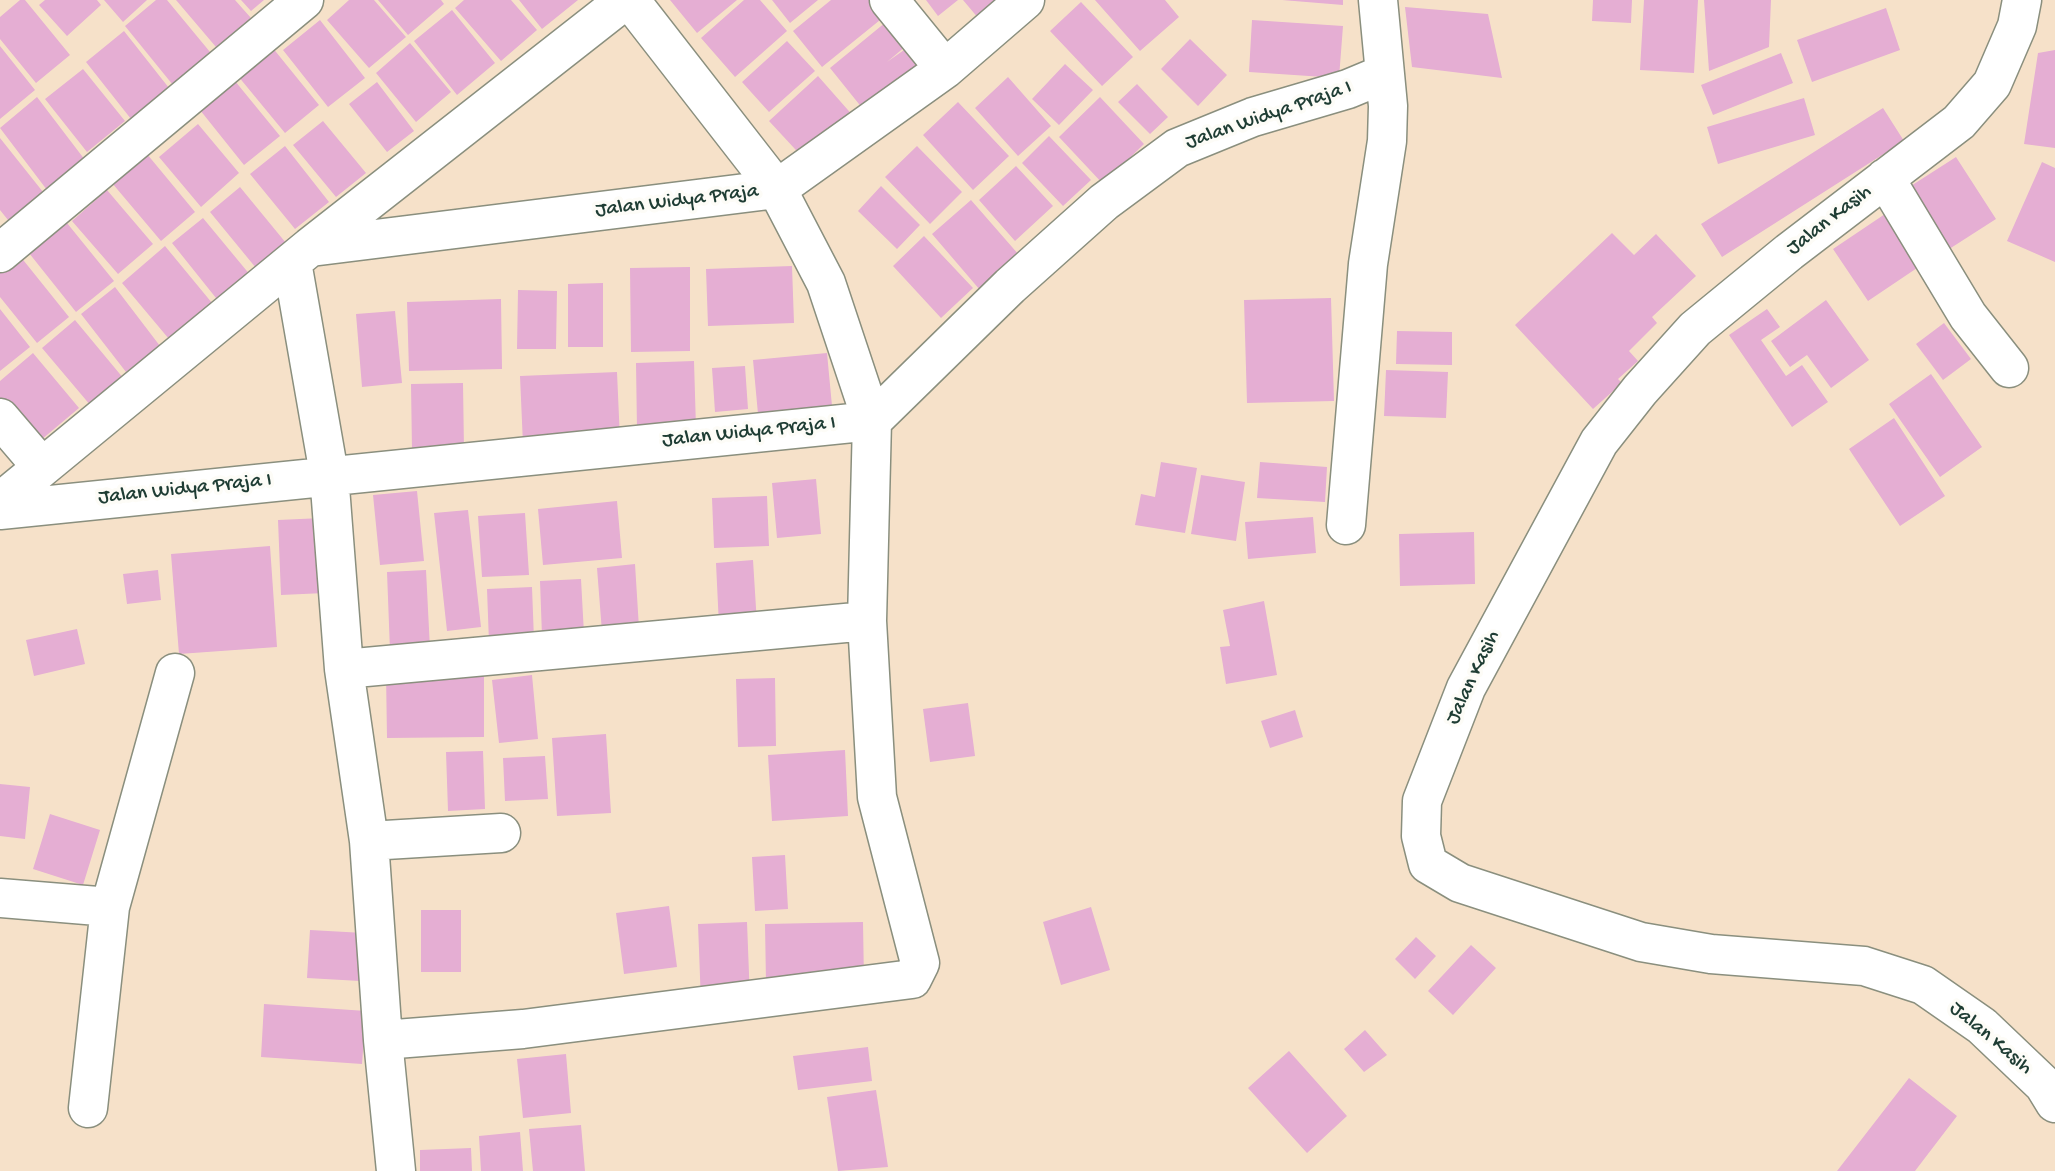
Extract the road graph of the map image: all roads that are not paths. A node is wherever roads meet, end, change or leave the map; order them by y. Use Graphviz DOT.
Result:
graph roads {
  1 [pos="304,0"];
  2 [pos="627,0"];
  3 [pos="889,0"];
  4 [pos="1025,0"];
  5 [pos="1378,0"];
  6 [pos="2022,0"];
  7 [pos="945,69"];
  8 [pos="1384,74"];
  9 [pos="1885,178"];
  10 [pos="777,189"];
  11 [pos="0,253"];
  12 [pos="301,255"];
  13 [pos="2009,368"];
  14 [pos="0,418"];
  15 [pos="872,421"];
  16 [pos="41,466"];
  17 [pos="329,474"];
  18 [pos="0,502"];
  19 [pos="0,510"];
  20 [pos="1346,525"];
  21 [pos="867,621"];
  22 [pos="344,669"];
  23 [pos="175,673"];
  24 [pos="501,833"];
  25 [pos="369,841"];
  26 [pos="0,898"];
  27 [pos="110,907"];
  28 [pos="383,1040"];
  29 [pos="2055,1103"];
  30 [pos="88,1108"];
  31 [pos="396,1171"];
  1 -- 11 [label="street"];
  2 -- 10 [label="street"];
  2 -- 12 [label="street"];
  3 -- 7 [label="street"];
  4 -- 7 [label="street, Jalan Widya Praja"];
  5 -- 8 [label="street"];
  6 -- 9 [label="street, Jalan Kasih"];
  7 -- 10 [label="street, Jalan Widya Praja"];
  8 -- 15 [label="street, Jalan Widya Praja I"];
  8 -- 20 [label="street"];
  9 -- 13 [label="street"];
  9 -- 29 [label="street, Jalan Kasih"];
  10 -- 12 [label="street, Jalan Widya Praja"];
  10 -- 15 [label="street"];
  12 -- 16 [label="street"];
  12 -- 17 [label="street"];
  14 -- 16 [label="street"];
  15 -- 17 [label="street, Jalan Widya Praja I"];
  15 -- 21 [label="street"];
  16 -- 18 [label="street"];
  17 -- 19 [label="street, Jalan Widya Praja I"];
  17 -- 22 [label="street"];
  21 -- 22 [label="street"];
  21 -- 28 [label="street"];
  22 -- 25 [label="street"];
  23 -- 27 [label="street"];
  24 -- 25 [label="street"];
  25 -- 28 [label="street"];
  26 -- 27 [label="street"];
  27 -- 30 [label="street"];
  28 -- 31 [label="street"];
}
